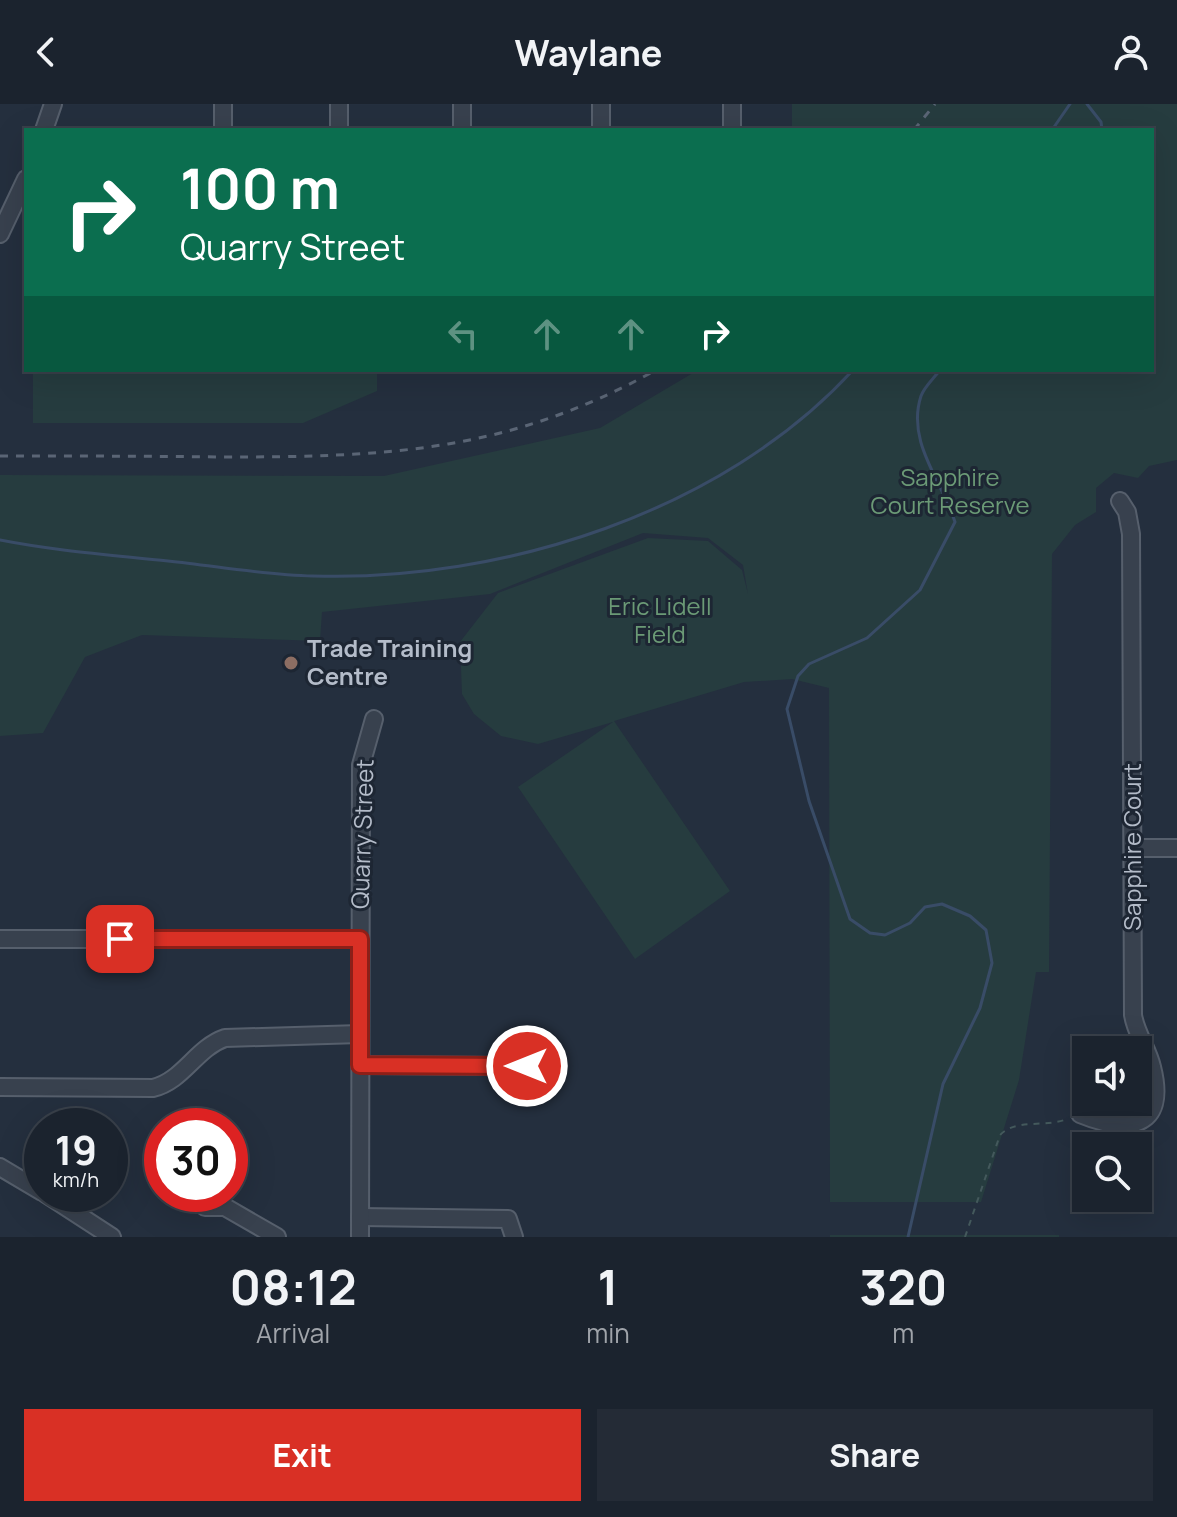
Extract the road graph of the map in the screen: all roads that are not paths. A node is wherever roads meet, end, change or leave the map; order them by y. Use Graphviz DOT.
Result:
graph roads {
  1 [pos="53,104"];
  2 [pos="223,104"];
  3 [pos="339,104"];
  4 [pos="462,104"];
  5 [pos="601,104"];
  6 [pos="732,104"];
  7 [pos="45,128"];
  8 [pos="223,128"];
  9 [pos="339,128"];
  10 [pos="462,128"];
  11 [pos="601,128"];
  12 [pos="732,128"];
  13 [pos="22,201"];
  14 [pos="0,234"];
  15 [pos="1120,501"];
  16 [pos="374,719"];
  17 [pos="1134,848"];
  18 [pos="1177,848"];
  19 [pos="0,939"];
  20 [pos="360,939"];
  21 [pos="360,1034"];
  22 [pos="1141,1036"];
  23 [pos="360,1065"];
  24 [pos="1152,1065"];
  25 [pos="527,1066"];
  26 [pos="0,1087"];
  27 [pos="1152,1110"];
  28 [pos="1085,1116"];
  29 [pos="1148,1116"];
  30 [pos="0,1167"];
  31 [pos="24,1181"];
  32 [pos="73,1212"];
  33 [pos="234,1212"];
  34 [pos="360,1217"];
  35 [pos="112,1237"];
  36 [pos="277,1237"];
  37 [pos="360,1237"];
  38 [pos="514,1237"];
  1 -- 7 [label="street"];
  2 -- 8 [label="street"];
  3 -- 9 [label="street"];
  4 -- 10 [label="street"];
  5 -- 11 [label="street"];
  6 -- 12 [label="street"];
  13 -- 14 [label="street"];
  15 -- 17 [label="street, Sapphire Court"];
  16 -- 20 [label="street, Quarry Street"];
  17 -- 18 [label="street"];
  17 -- 22 [label="street, Sapphire Court"];
  19 -- 20 [label="street"];
  20 -- 21 [label="street, Quarry Street"];
  21 -- 23 [label="street, Quarry Street"];
  21 -- 26 [label="street"];
  23 -- 25 [label="street"];
  23 -- 34 [label="street, Quarry Street"];
  24 -- 27 [label="street, Sapphire Court"];
  28 -- 29 [label="street, Sapphire Court"];
  30 -- 31 [label="street"];
  32 -- 35 [label="street"];
  33 -- 36 [label="street"];
  34 -- 37 [label="street, Quarry Street"];
  34 -- 38 [label="street"];
}
